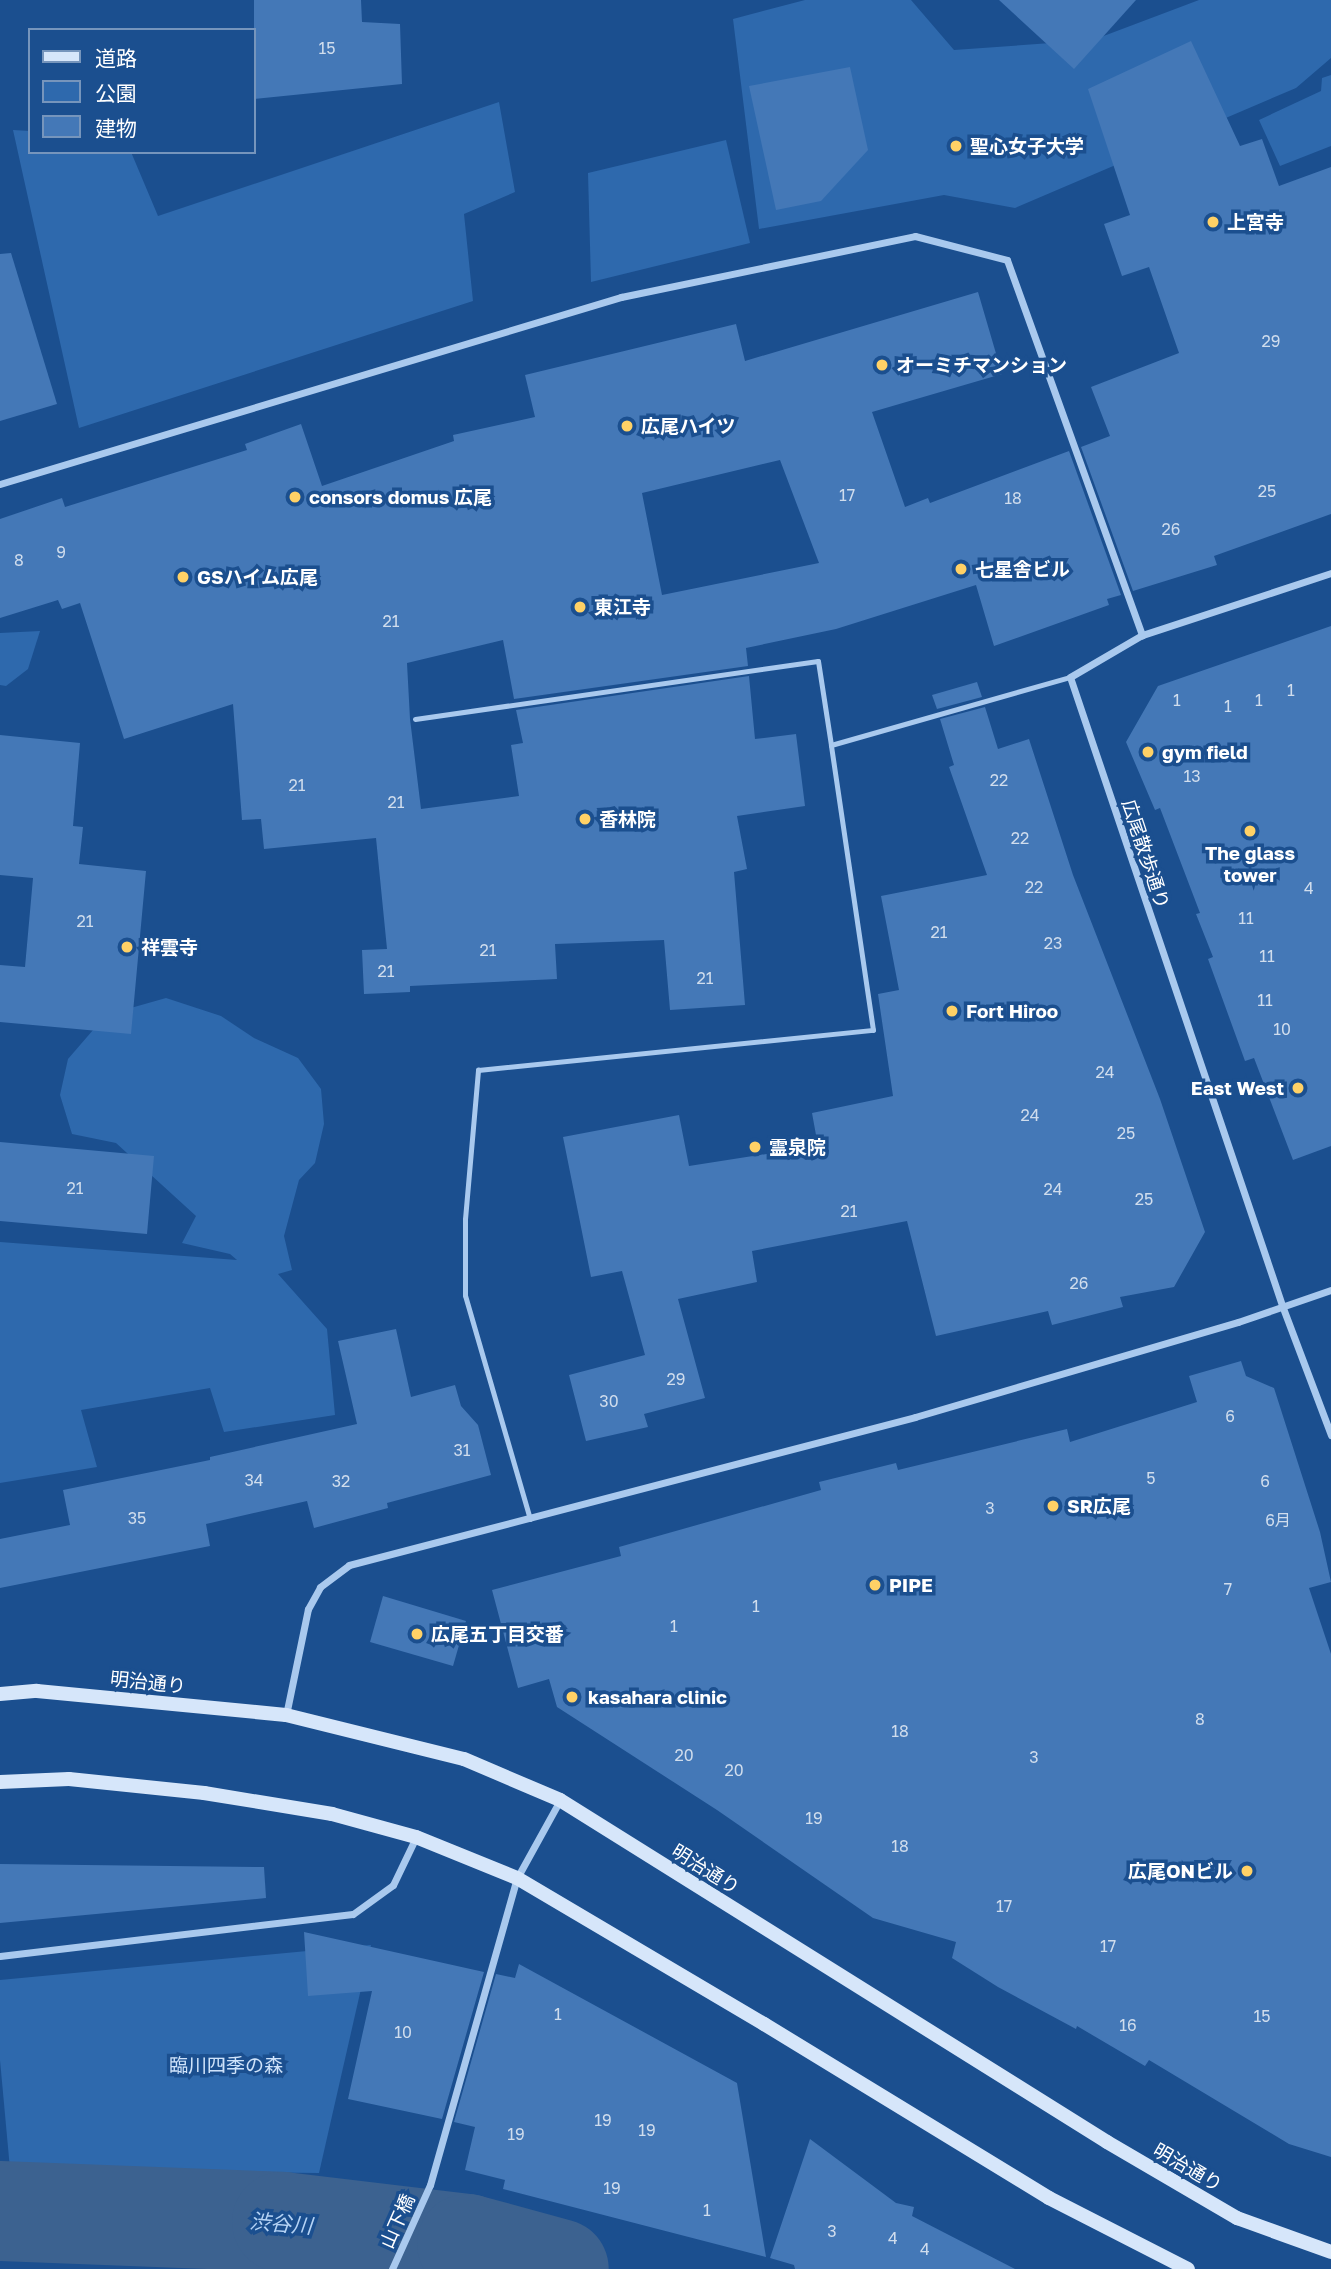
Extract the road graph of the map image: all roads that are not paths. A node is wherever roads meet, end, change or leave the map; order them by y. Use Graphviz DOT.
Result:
graph roads {
  1 [pos="0,484"];
  2 [pos="1331,573"];
  3 [pos="1142,635"];
  4 [pos="1070,677"];
  5 [pos="415,719"];
  6 [pos="831,745"];
  7 [pos="1331,1290"];
  8 [pos="1283,1308"];
  9 [pos="1331,1435"];
  10 [pos="530,1519"];
  11 [pos="0,1694"];
  12 [pos="286,1715"];
  13 [pos="0,1782"];
  14 [pos="559,1800"];
  15 [pos="416,1837"];
  16 [pos="517,1878"];
  17 [pos="0,1956"];
  18 [pos="1331,2252"];
  19 [pos="392,2269"];
  20 [pos="1188,2269"];
  1 -- 3 [label="street"];
  2 -- 3 [label="street"];
  3 -- 4 [label="street"];
  4 -- 6 [label="lane"];
  4 -- 8 [label="street, 広尾散歩通り"];
  5 -- 6 [label="lane"];
  6 -- 10 [label="lane"];
  7 -- 8 [label="street"];
  8 -- 9 [label="street, 広尾散歩通り"];
  8 -- 10 [label="street"];
  10 -- 12 [label="street"];
  11 -- 12 [label="main road, 明治通り"];
  12 -- 14 [label="main road, 明治通り"];
  13 -- 15 [label="main road"];
  14 -- 16 [label="street, 山下橋"];
  14 -- 18 [label="main road, 明治通り"];
  15 -- 16 [label="main road"];
  15 -- 17 [label="street"];
  16 -- 19 [label="street, 山下橋"];
  16 -- 20 [label="main road"];
}
